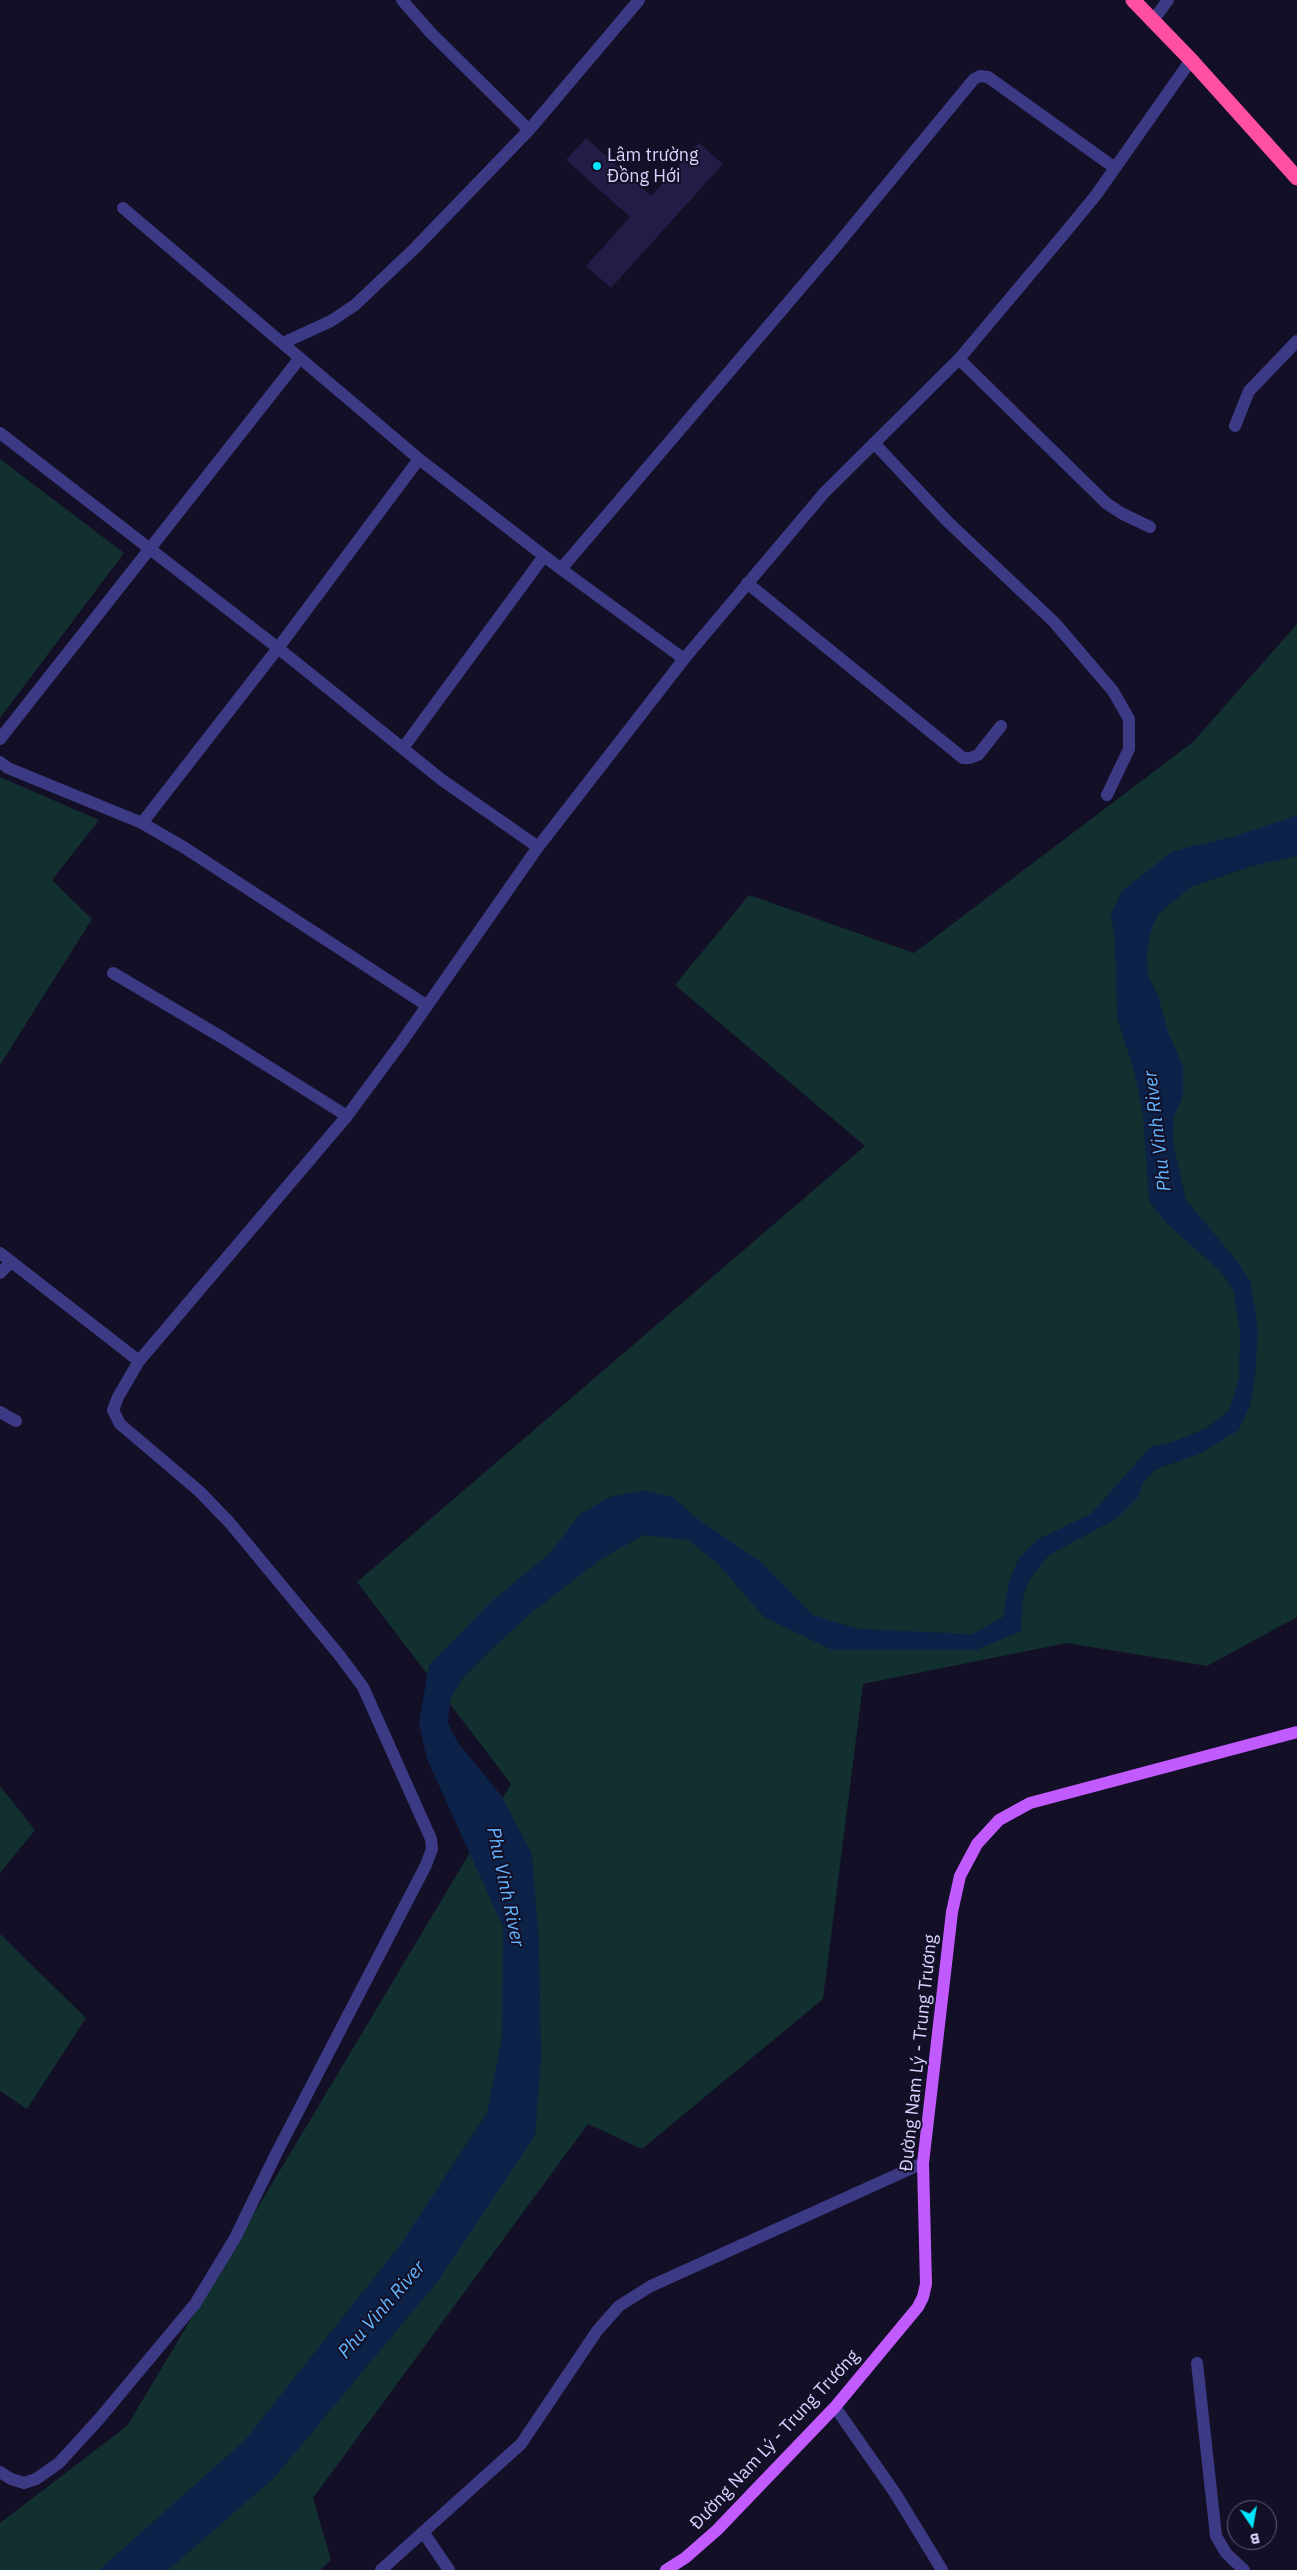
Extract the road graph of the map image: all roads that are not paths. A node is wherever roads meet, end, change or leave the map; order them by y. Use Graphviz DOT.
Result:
graph roads {
  1 [pos="402,0"];
  2 [pos="639,0"];
  3 [pos="1133,0"];
  4 [pos="1168,0"];
  5 [pos="1152,22"];
  6 [pos="1191,60"];
  7 [pos="529,130"];
  8 [pos="1115,168"];
  9 [pos="1297,178"];
  10 [pos="123,208"];
  11 [pos="1297,342"];
  12 [pos="283,343"];
  13 [pos="300,358"];
  14 [pos="959,359"];
  15 [pos="1235,426"];
  16 [pos="0,433"];
  17 [pos="874,443"];
  18 [pos="419,459"];
  19 [pos="1150,527"];
  20 [pos="149,548"];
  21 [pos="544,556"];
  22 [pos="561,569"];
  23 [pos="747,583"];
  24 [pos="278,648"];
  25 [pos="684,659"];
  26 [pos="1001,726"];
  27 [pos="0,740"];
  28 [pos="403,748"];
  29 [pos="0,762"];
  30 [pos="1107,795"];
  31 [pos="142,823"];
  32 [pos="538,847"];
  33 [pos="113,973"];
  34 [pos="426,1005"];
  35 [pos="347,1116"];
  36 [pos="0,1253"];
  37 [pos="11,1262"];
  38 [pos="0,1274"];
  39 [pos="139,1361"];
  40 [pos="0,1412"];
  41 [pos="16,1421"];
  42 [pos="1297,1732"];
  43 [pos="922,2163"];
  44 [pos="1197,2363"];
  45 [pos="835,2407"];
  46 [pos="0,2472"];
  47 [pos="423,2532"];
  48 [pos="381,2570"];
  49 [pos="449,2570"];
  50 [pos="666,2570"];
  51 [pos="942,2570"];
  52 [pos="1244,2570"];
  1 -- 7 [label="street"];
  2 -- 7 [label="street"];
  3 -- 5 [label="highway"];
  4 -- 5 [label="street"];
  5 -- 6 [label="highway"];
  6 -- 8 [label="street"];
  6 -- 9 [label="highway"];
  7 -- 12 [label="street"];
  8 -- 14 [label="street"];
  8 -- 22 [label="street"];
  10 -- 12 [label="street"];
  11 -- 15 [label="street"];
  12 -- 13 [label="street"];
  13 -- 18 [label="street"];
  13 -- 20 [label="street"];
  14 -- 17 [label="street"];
  14 -- 19 [label="street"];
  16 -- 20 [label="street"];
  17 -- 23 [label="street"];
  17 -- 30 [label="street"];
  18 -- 21 [label="street"];
  18 -- 24 [label="street"];
  20 -- 24 [label="street"];
  20 -- 27 [label="street"];
  21 -- 22 [label="street"];
  21 -- 28 [label="street"];
  22 -- 25 [label="street"];
  23 -- 25 [label="street"];
  23 -- 26 [label="street"];
  24 -- 28 [label="street"];
  24 -- 31 [label="street"];
  25 -- 32 [label="street"];
  28 -- 32 [label="street"];
  29 -- 31 [label="street"];
  31 -- 34 [label="street"];
  32 -- 34 [label="street"];
  33 -- 35 [label="street"];
  34 -- 35 [label="street"];
  35 -- 39 [label="street"];
  36 -- 37 [label="street"];
  37 -- 38 [label="street"];
  37 -- 39 [label="street"];
  39 -- 46 [label="street"];
  40 -- 41 [label="street"];
  42 -- 43 [label="main road, Đường Nam Lý - Trung Trương"];
  43 -- 45 [label="main road, Đường Nam Lý - Trung Trương"];
  43 -- 47 [label="street"];
  44 -- 52 [label="street"];
  45 -- 50 [label="main road, Đường Nam Lý - Trung Trương"];
  45 -- 51 [label="street"];
  47 -- 48 [label="street"];
  47 -- 49 [label="street"];
}
